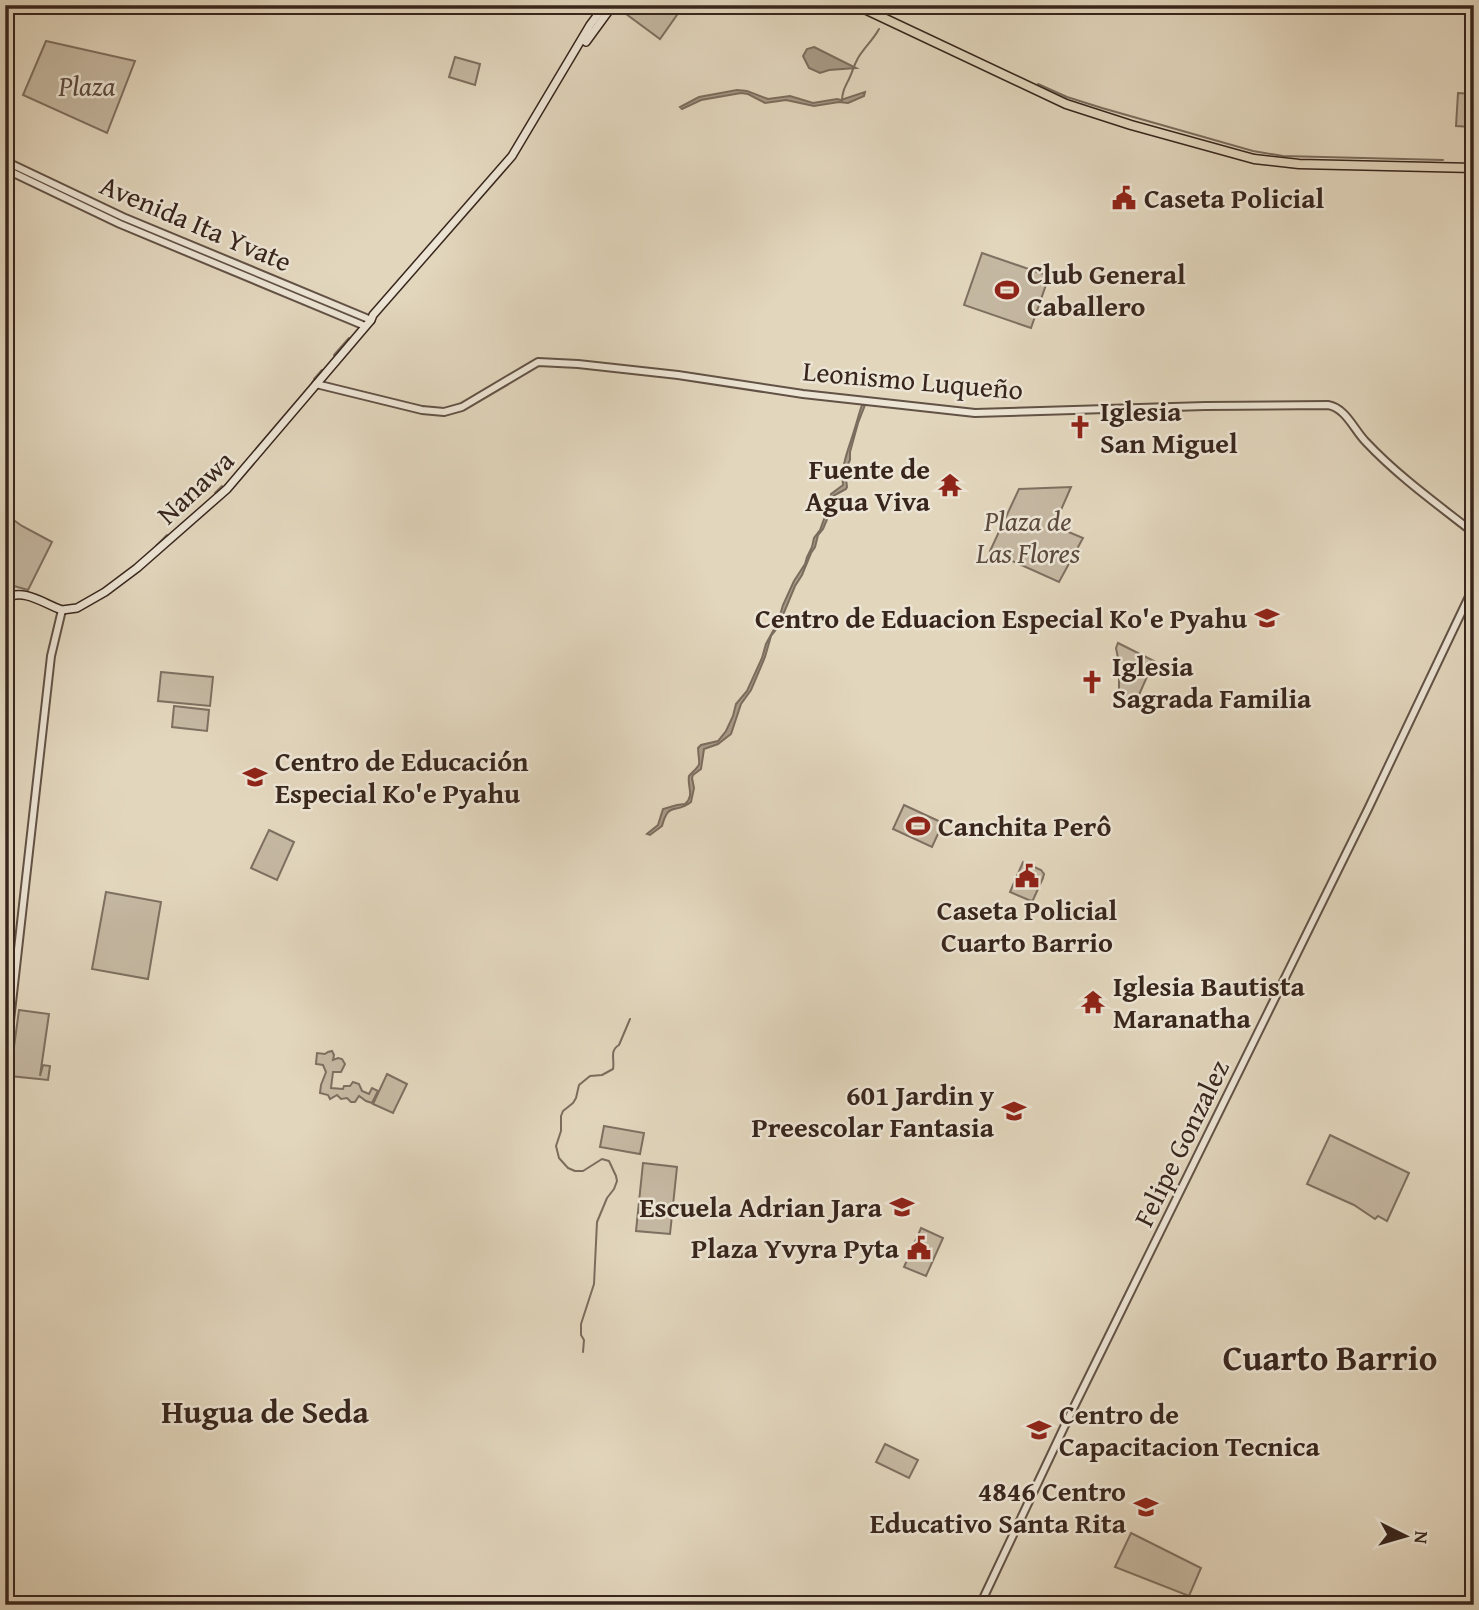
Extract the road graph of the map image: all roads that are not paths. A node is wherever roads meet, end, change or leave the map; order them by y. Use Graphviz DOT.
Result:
graph roads {
  1 [pos="606,5"];
  2 [pos="612,5"];
  3 [pos="856,5"];
  4 [pos="5,162"];
  5 [pos="1474,168"];
  6 [pos="5,169"];
  7 [pos="205,255"];
  8 [pos="369,322"];
  9 [pos="316,384"];
  10 [pos="1474,533"];
  11 [pos="1474,586"];
  12 [pos="5,597"];
  13 [pos="62,610"];
  14 [pos="5,1065"];
  15 [pos="980,1605"];
  1 -- 8 [label="main road, Nanawa"];
  2 -- 8 [label="main road, Nanawa"];
  3 -- 5 [label="main road"];
  4 -- 7 [label="street, Avenida Ita Yvate"];
  6 -- 7 [label="street, Avenida Ita Yvate"];
  7 -- 8 [label="street, Avenida Ita Yvate"];
  8 -- 9 [label="main road, Nanawa"];
  9 -- 10 [label="street, Leonismo Luqueño"];
  9 -- 13 [label="main road, Nanawa"];
  11 -- 15 [label="street, Felipe Gonzalez"];
  12 -- 13 [label="main road"];
  13 -- 14 [label="street"];
}
